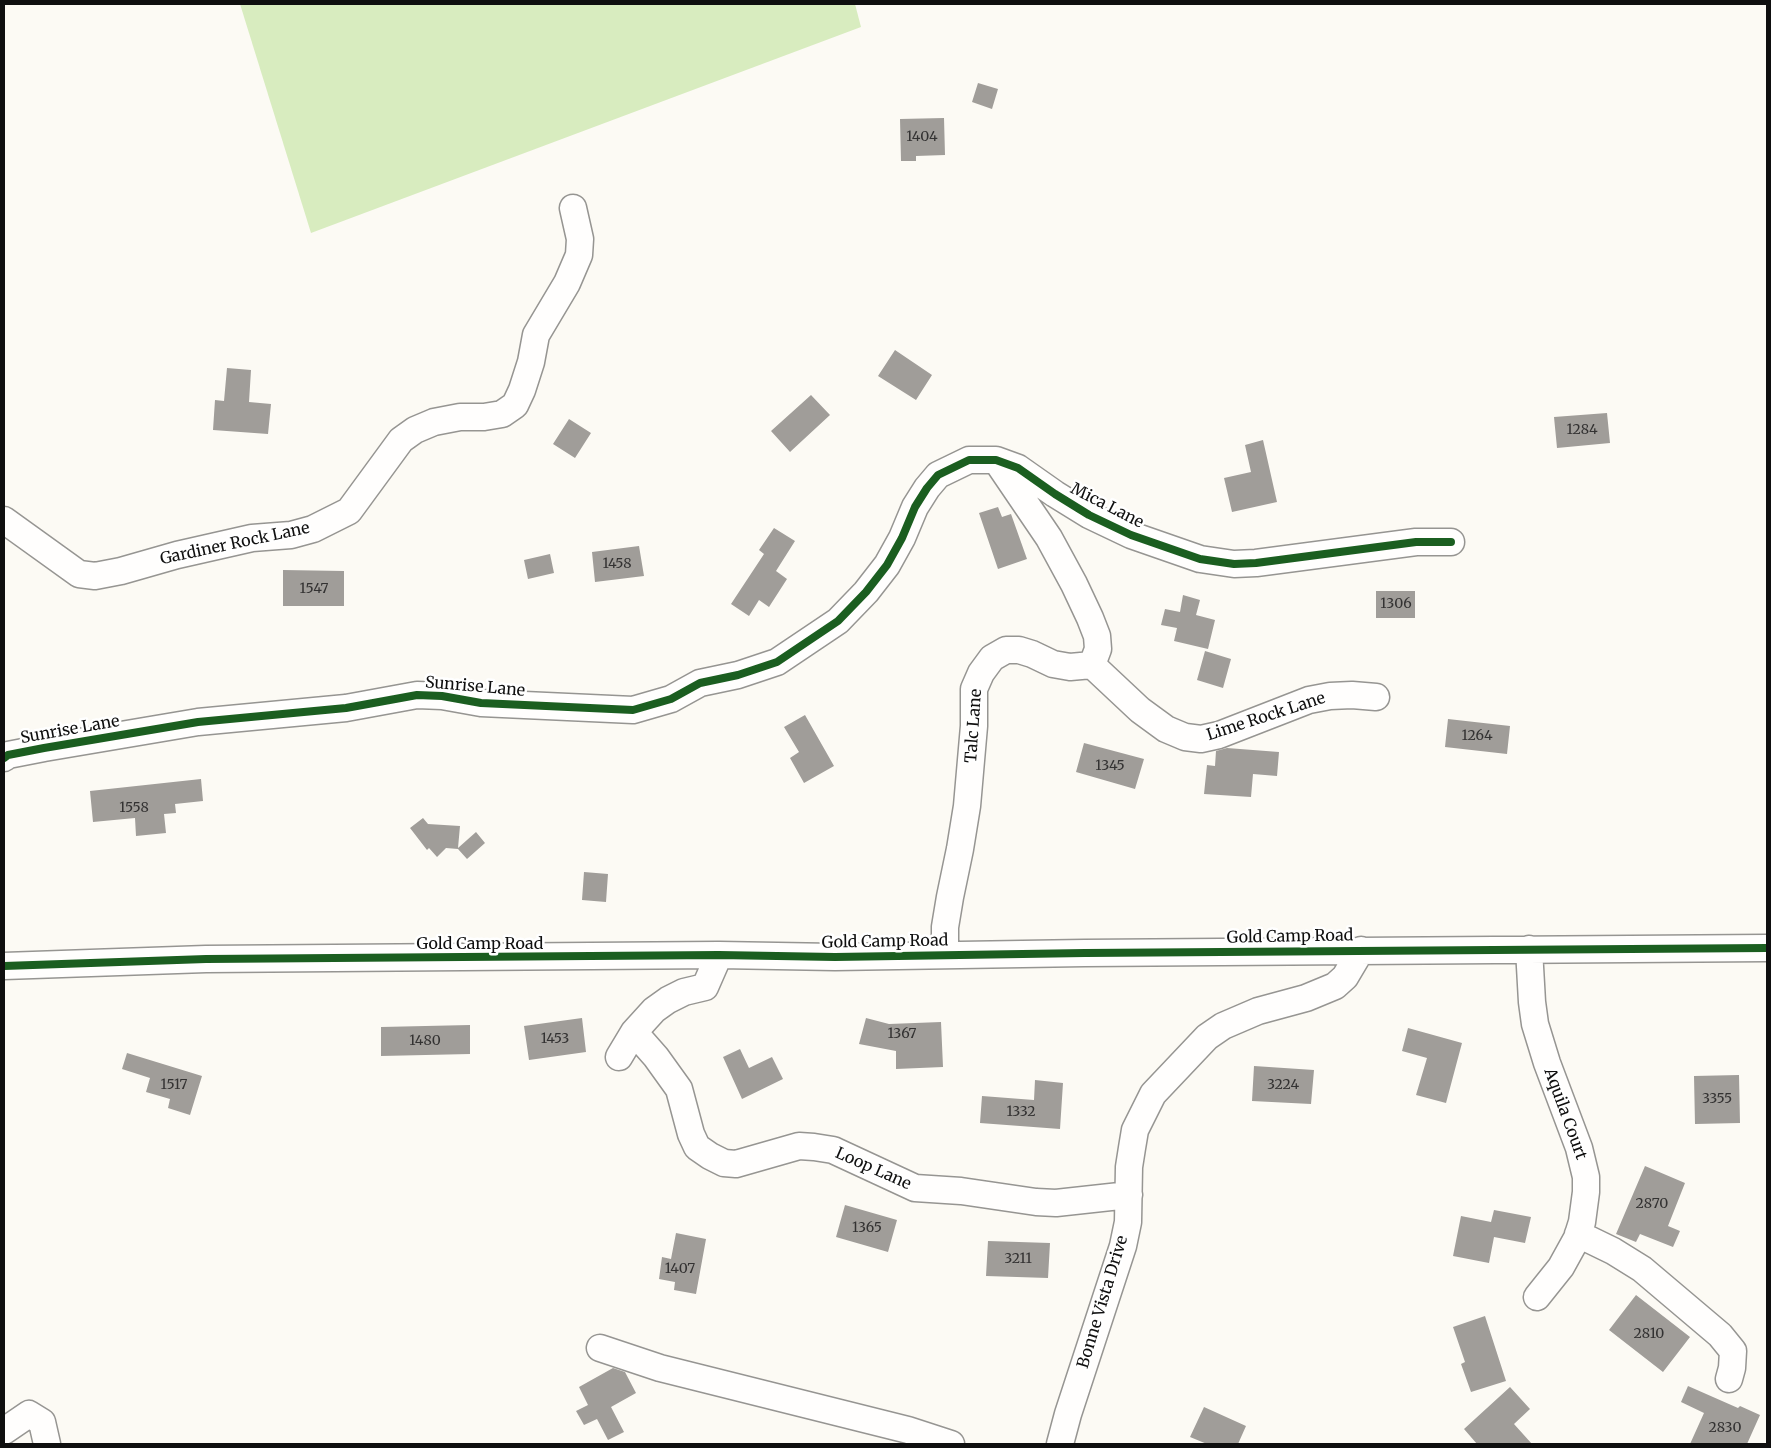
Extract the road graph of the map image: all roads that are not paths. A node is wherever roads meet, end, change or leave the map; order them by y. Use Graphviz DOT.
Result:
graph roads {
  1 [pos="573,208"];
  2 [pos="996,460"];
  3 [pos="4,520"];
  4 [pos="1452,542"];
  5 [pos="838,621"];
  6 [pos="1092,665"];
  7 [pos="1376,697"];
  8 [pos="4,758"];
  9 [pos="1767,948"];
  10 [pos="1529,949"];
  11 [pos="1361,950"];
  12 [pos="719,955"];
  13 [pos="945,955"];
  14 [pos="4,966"];
  15 [pos="634,1032"];
  16 [pos="619,1056"];
  17 [pos="1129,1195"];
  18 [pos="1578,1234"];
  19 [pos="1537,1298"];
  20 [pos="600,1348"];
  21 [pos="1729,1379"];
  22 [pos="4,1431"];
  23 [pos="45,1433"];
  24 [pos="951,1444"];
  25 [pos="1060,1444"];
  1 -- 3 [label="street, Gardiner Rock Lane"];
  2 -- 4 [label="street, Mica Lane"];
  2 -- 5 [label="street, Mica Lane"];
  2 -- 6 [label="street"];
  5 -- 8 [label="street, Sunrise Lane"];
  6 -- 7 [label="street, Lime Rock Lane"];
  6 -- 13 [label="street, Talc Lane"];
  9 -- 10 [label="street, Gold Camp Road"];
  10 -- 11 [label="street, Gold Camp Road"];
  10 -- 18 [label="street, Aquila Court"];
  11 -- 13 [label="street, Gold Camp Road"];
  11 -- 17 [label="street, Bonne Vista Drive"];
  12 -- 13 [label="street, Gold Camp Road"];
  12 -- 14 [label="street, Gold Camp Road"];
  12 -- 15 [label="street"];
  15 -- 16 [label="street"];
  15 -- 17 [label="street, Loop Lane"];
  17 -- 25 [label="street, Bonne Vista Drive"];
  18 -- 19 [label="street, Aquila Court"];
  18 -- 21 [label="street"];
  20 -- 24 [label="street"];
  22 -- 23 [label="street"];
}
